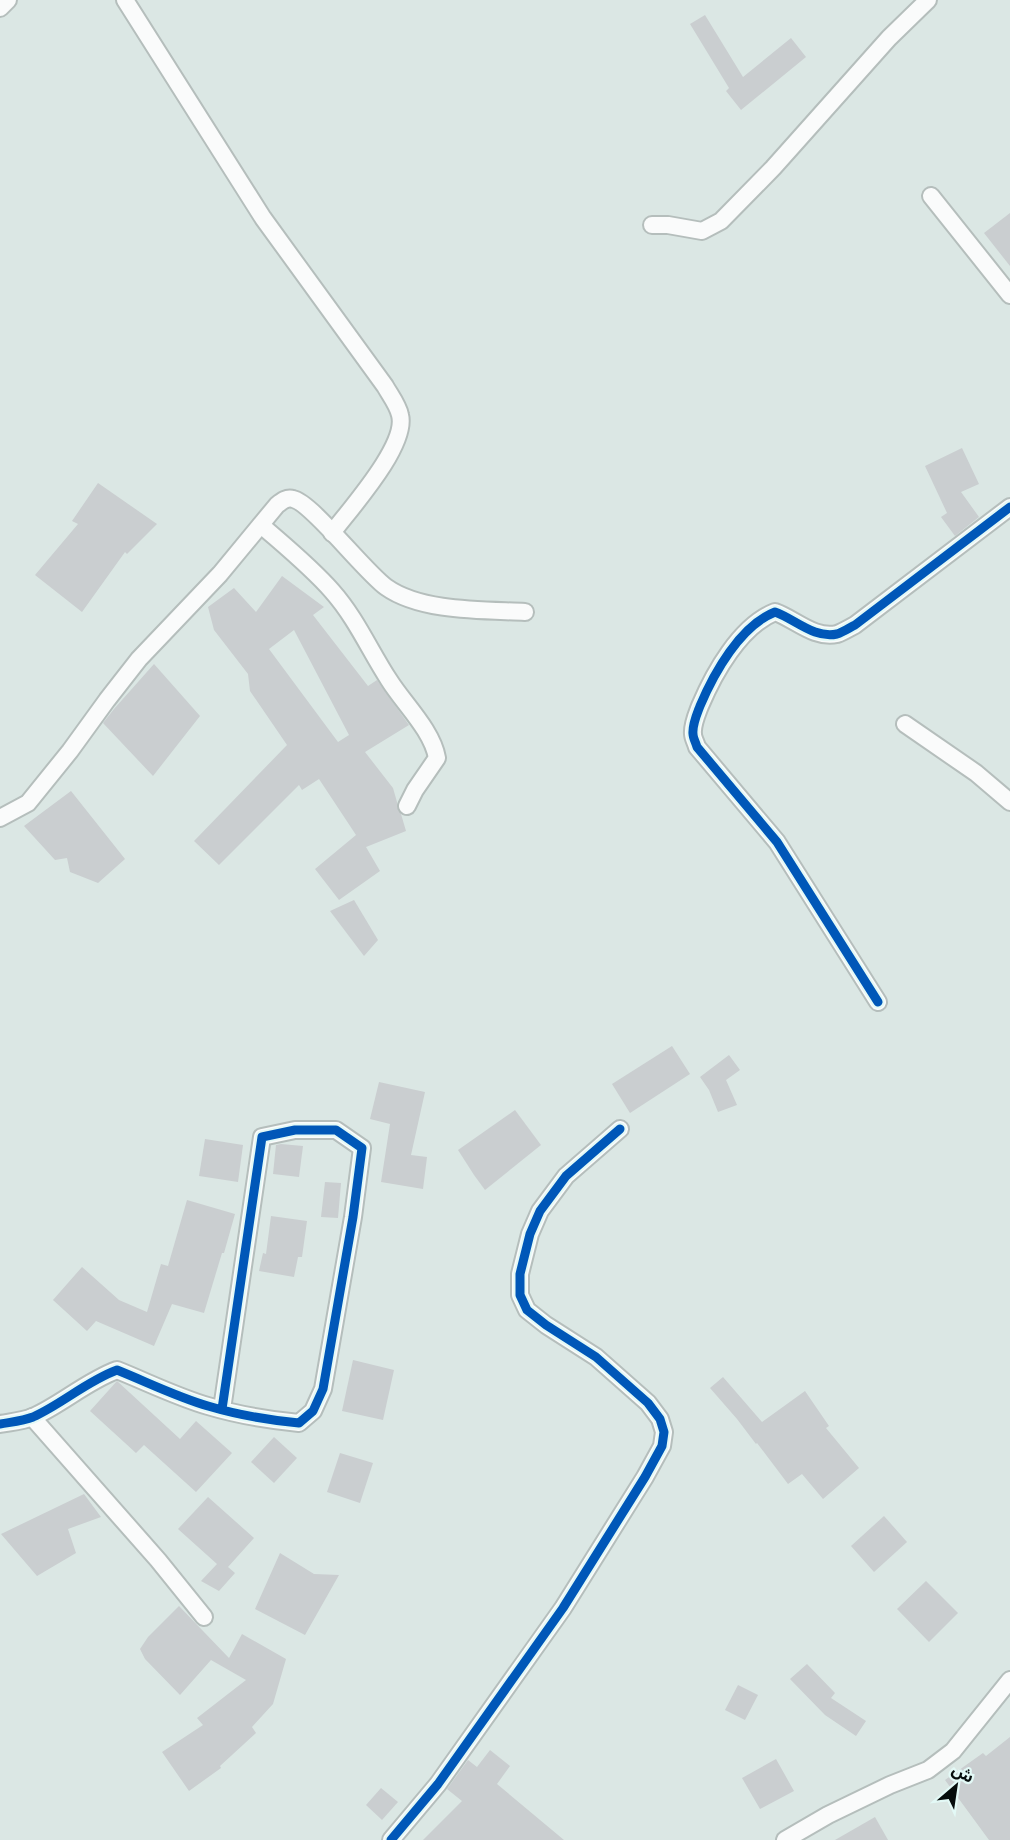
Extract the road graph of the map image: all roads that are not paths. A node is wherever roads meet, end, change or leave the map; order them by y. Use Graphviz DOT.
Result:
graph roads {
  1 [pos="8,0"];
  2 [pos="125,0"];
  3 [pos="928,0"];
  4 [pos="0,8"];
  5 [pos="931,196"];
  6 [pos="652,225"];
  7 [pos="1010,295"];
  8 [pos="1010,507"];
  9 [pos="261,525"];
  10 [pos="332,533"];
  11 [pos="525,612"];
  12 [pos="905,724"];
  13 [pos="1010,802"];
  14 [pos="407,806"];
  15 [pos="0,818"];
  16 [pos="878,1002"];
  17 [pos="620,1129"];
  18 [pos="222,1409"];
  19 [pos="32,1417"];
  20 [pos="0,1424"];
  21 [pos="204,1617"];
  22 [pos="1010,1680"];
  23 [pos="391,1840"];
  24 [pos="784,1840"];
  1 -- 4 [label="street"];
  2 -- 10 [label="street"];
  3 -- 6 [label="street"];
  5 -- 7 [label="street"];
  8 -- 16 [label="street"];
  9 -- 10 [label="street"];
  9 -- 14 [label="street"];
  9 -- 15 [label="street"];
  10 -- 11 [label="street"];
  12 -- 13 [label="street"];
  17 -- 23 [label="street"];
  18 -- 18 [label="street"];
  18 -- 19 [label="street"];
  19 -- 20 [label="street"];
  19 -- 21 [label="street"];
  22 -- 24 [label="street"];
}
